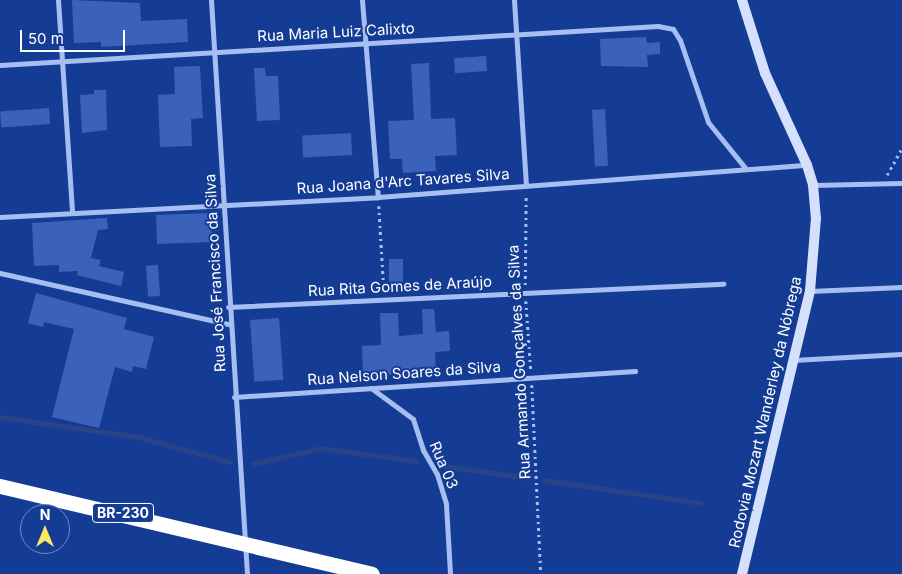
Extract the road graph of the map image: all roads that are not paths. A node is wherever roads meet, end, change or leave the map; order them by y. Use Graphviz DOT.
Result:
graph roads {
  1 [pos="58,0"];
  2 [pos="211,0"];
  3 [pos="362,0"];
  4 [pos="514,0"];
  5 [pos="742,0"];
  6 [pos="516,37"];
  7 [pos="365,41"];
  8 [pos="213,52"];
  9 [pos="62,60"];
  10 [pos="0,65"];
  11 [pos="807,165"];
  12 [pos="746,169"];
  13 [pos="902,183"];
  14 [pos="526,184"];
  15 [pos="813,185"];
  16 [pos="378,197"];
  17 [pos="224,205"];
  18 [pos="72,212"];
  19 [pos="0,217"];
  20 [pos="0,273"];
  21 [pos="724,284"];
  22 [pos="902,287"];
  23 [pos="810,291"];
  24 [pos="228,308"];
  25 [pos="229,324"];
  26 [pos="902,354"];
  27 [pos="793,360"];
  28 [pos="636,371"];
  29 [pos="371,388"];
  30 [pos="234,397"];
  31 [pos="0,486"];
  32 [pos="246,544"];
  33 [pos="247,574"];
  34 [pos="372,574"];
  35 [pos="450,574"];
  36 [pos="742,574"];
  1 -- 9 [label="street"];
  2 -- 8 [label="street, Rua José Francisco da Silva"];
  3 -- 7 [label="street"];
  4 -- 6 [label="street"];
  5 -- 11 [label="main road, Rodovia Mozart Wanderley da Nóbrega"];
  6 -- 7 [label="street, Rua Maria Luiz Calixto"];
  6 -- 12 [label="street, Rua Maria Luiz Calixto"];
  6 -- 14 [label="street"];
  7 -- 8 [label="street, Rua Maria Luiz Calixto"];
  7 -- 16 [label="street"];
  8 -- 9 [label="street, Rua Maria Luiz Calixto"];
  8 -- 17 [label="street, Rua José Francisco da Silva"];
  9 -- 10 [label="street, Rua Maria Luiz Calixto"];
  9 -- 18 [label="street"];
  11 -- 12 [label="street, Rua Joana d'Arc Tavares Silva"];
  11 -- 15 [label="main road, Rodovia Mozart Wanderley da Nóbrega"];
  12 -- 14 [label="street, Rua Joana d'Arc Tavares Silva"];
  13 -- 15 [label="street"];
  14 -- 16 [label="street, Rua Joana d'Arc Tavares Silva"];
  15 -- 23 [label="main road, Rodovia Mozart Wanderley da Nóbrega"];
  16 -- 17 [label="street, Rua Joana d'Arc Tavares Silva"];
  17 -- 18 [label="street, Rua Joana d'Arc Tavares Silva"];
  17 -- 24 [label="street, Rua José Francisco da Silva"];
  18 -- 19 [label="street, Rua Joana d'Arc Tavares Silva"];
  20 -- 25 [label="street"];
  21 -- 24 [label="street, Rua Rita Gomes de Araújo"];
  22 -- 23 [label="street"];
  23 -- 27 [label="main road, Rodovia Mozart Wanderley da Nóbrega"];
  24 -- 25 [label="street, Rua José Francisco da Silva"];
  25 -- 30 [label="street, Rua José Francisco da Silva"];
  26 -- 27 [label="street"];
  27 -- 36 [label="main road, Rodovia Mozart Wanderley da Nóbrega"];
  28 -- 29 [label="street, Rua Nelson Soares da Silva"];
  29 -- 30 [label="street, Rua Nelson Soares da Silva"];
  29 -- 35 [label="street, Rua 03"];
  30 -- 32 [label="street, Rua José Francisco da Silva"];
  31 -- 32 [label="highway, BR-230"];
  32 -- 33 [label="street, Rua José Francisco da Silva"];
  32 -- 34 [label="highway, BR-230"];
}
